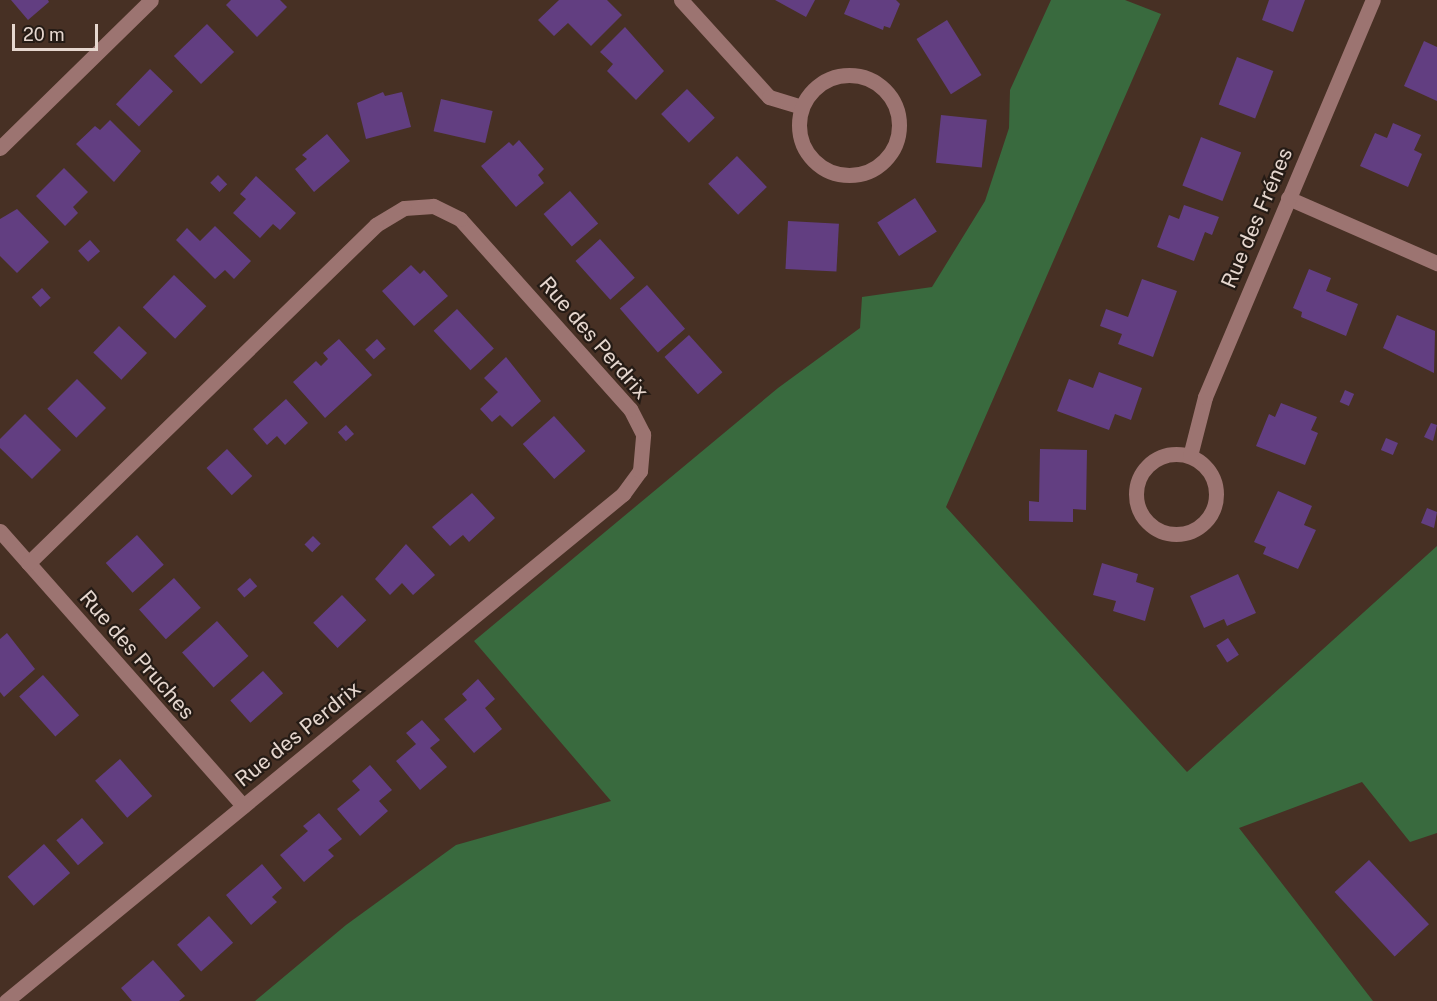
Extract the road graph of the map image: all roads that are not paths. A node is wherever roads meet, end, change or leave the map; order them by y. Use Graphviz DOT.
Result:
graph roads {
  1 [pos="151,0"];
  2 [pos="681,0"];
  3 [pos="1373,0"];
  4 [pos="801,108"];
  5 [pos="0,148"];
  6 [pos="1288,198"];
  7 [pos="1437,263"];
  8 [pos="1190,456"];
  9 [pos="0,531"];
  10 [pos="28,563"];
  11 [pos="243,806"];
  12 [pos="6,1001"];
  1 -- 5 [label="street"];
  2 -- 4 [label="street"];
  3 -- 6 [label="street, Rue des Frénes"];
  4 -- 4 [label="street"];
  6 -- 7 [label="street"];
  6 -- 8 [label="street, Rue des Frénes"];
  8 -- 8 [label="street"];
  9 -- 10 [label="street, Rue des Pruches"];
  10 -- 11 [label="street, Rue des Pruches"];
  10 -- 11 [label="street, Rue des Perdrix"];
  11 -- 12 [label="street, Rue des Perdrix"];
}
